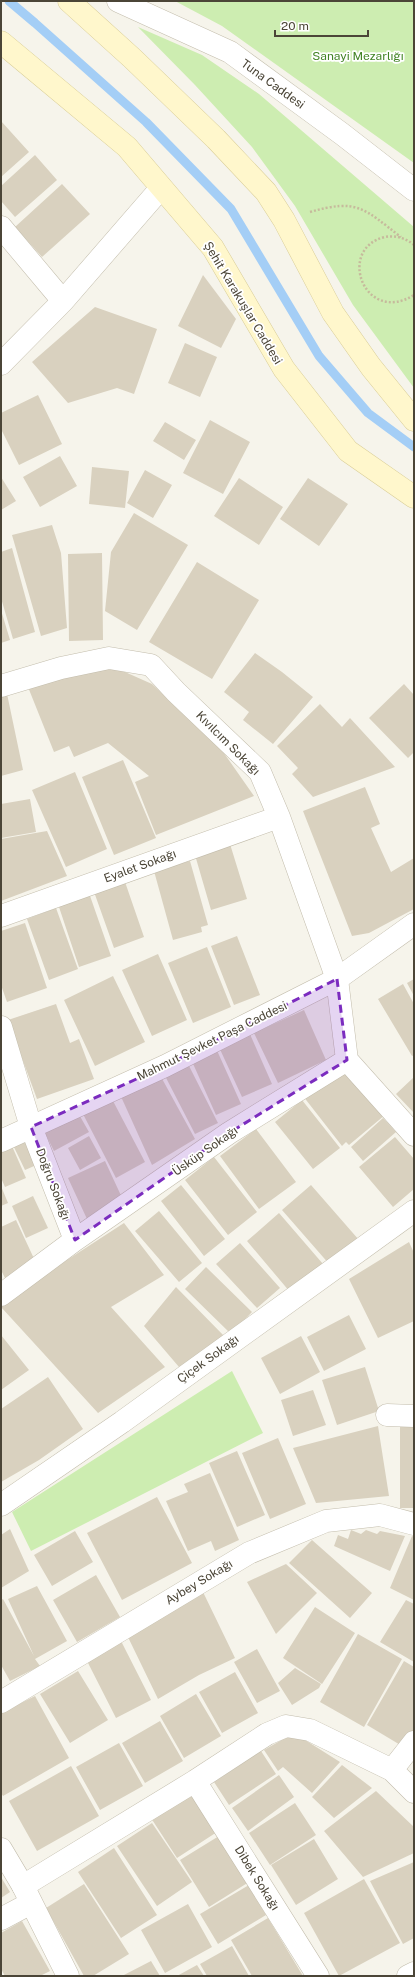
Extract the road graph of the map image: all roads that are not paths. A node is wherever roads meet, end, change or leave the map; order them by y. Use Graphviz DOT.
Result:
graph roads {
  1 [pos="69,1"];
  2 [pos="118,1"];
  3 [pos="1,42"];
  4 [pos="161,188"];
  5 [pos="414,190"];
  6 [pos="1,227"];
  7 [pos="63,301"];
  8 [pos="1,364"];
  9 [pos="414,420"];
  10 [pos="414,497"];
  11 [pos="1,686"];
  12 [pos="279,817"];
  13 [pos="1,916"];
  14 [pos="414,924"];
  15 [pos="337,979"];
  16 [pos="1,1027"];
  17 [pos="347,1060"];
  18 [pos="30,1127"];
  19 [pos="414,1135"];
  20 [pos="1,1141"];
  21 [pos="414,1211"];
  22 [pos="75,1240"];
  23 [pos="1,1295"];
  24 [pos="387,1415"];
  25 [pos="414,1416"];
  26 [pos="1,1505"];
  27 [pos="414,1524"];
  28 [pos="1,1702"];
  29 [pos="414,1742"];
  30 [pos="392,1770"];
  31 [pos="195,1781"];
  32 [pos="414,1792"];
  33 [pos="1,1849"];
  34 [pos="27,1894"];
  35 [pos="1,1919"];
  36 [pos="414,1973"];
  37 [pos="68,1976"];
  38 [pos="318,1976"];
  39 [pos="408,1976"];
  1 -- 9 [label="main road"];
  2 -- 5 [label="street, Tuna Caddesi"];
  3 -- 4 [label="main road, Şehit Karakuşlar Caddesi"];
  4 -- 7 [label="street"];
  4 -- 10 [label="main road, Şehit Karakuşlar Caddesi"];
  6 -- 7 [label="street"];
  7 -- 8 [label="street"];
  11 -- 12 [label="street, Kıvılcım Sokağı"];
  12 -- 13 [label="street, Eyalet Sokağı"];
  12 -- 15 [label="street, Kıvılcım Sokağı"];
  14 -- 15 [label="street, Mahmut Şevket Paşa Caddesi"];
  15 -- 17 [label="street"];
  15 -- 18 [label="street, Mahmut Şevket Paşa Caddesi"];
  16 -- 18 [label="street, Doğru Sokağı"];
  17 -- 19 [label="street"];
  17 -- 22 [label="street, Üsküp Sokağı"];
  18 -- 20 [label="street, Mahmut Şevket Paşa Caddesi"];
  18 -- 22 [label="street, Doğru Sokağı"];
  21 -- 26 [label="street, Çiçek Sokağı"];
  22 -- 23 [label="street, Üsküp Sokağı"];
  24 -- 25 [label="street"];
  27 -- 28 [label="street, Aybey Sokağı"];
  29 -- 30 [label="street"];
  30 -- 31 [label="street"];
  30 -- 32 [label="street"];
  31 -- 34 [label="street"];
  31 -- 38 [label="street, Dibek Sokağı"];
  33 -- 34 [label="street"];
  34 -- 35 [label="street"];
  34 -- 37 [label="street"];
  36 -- 39 [label="street"];
}
